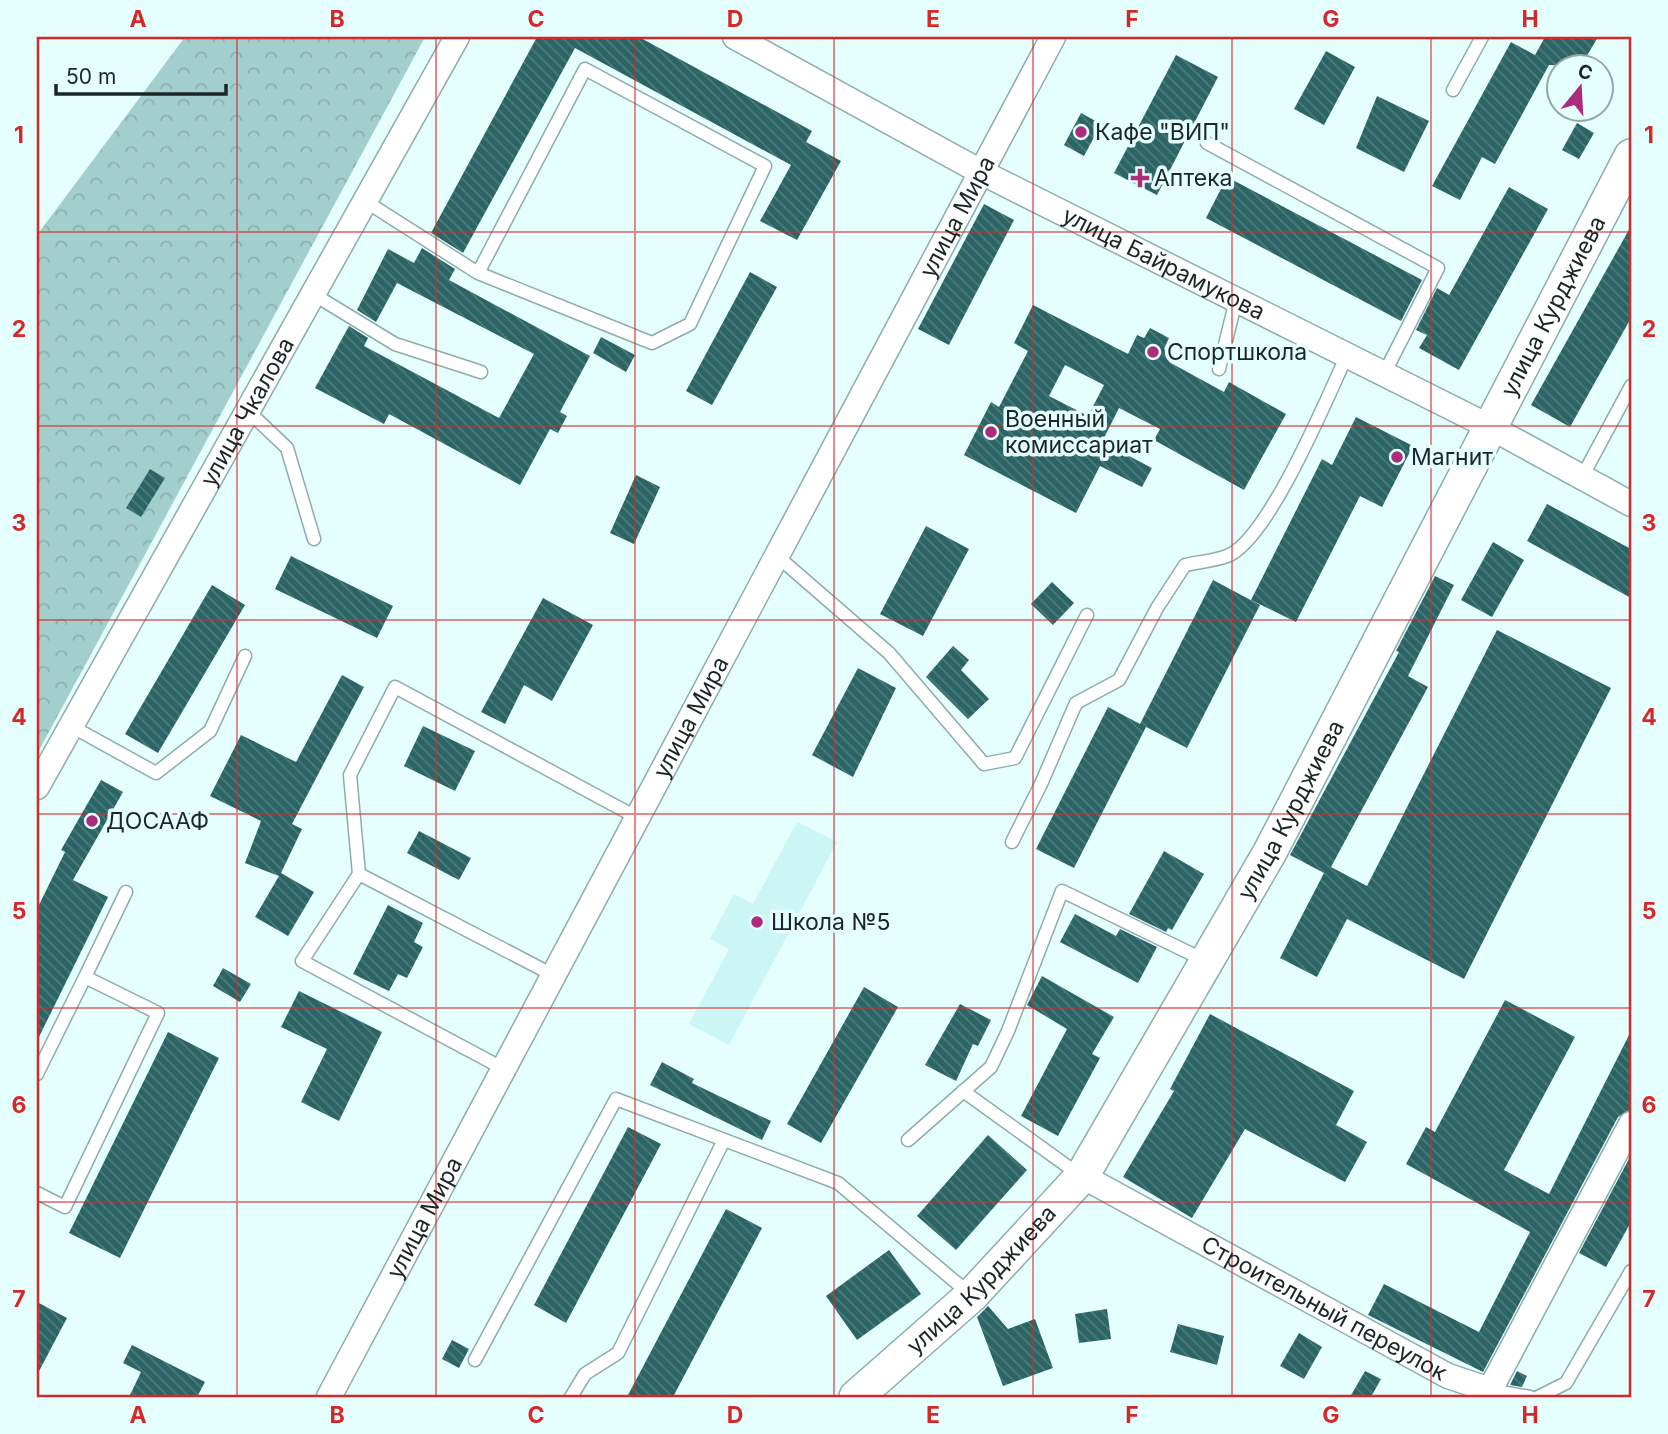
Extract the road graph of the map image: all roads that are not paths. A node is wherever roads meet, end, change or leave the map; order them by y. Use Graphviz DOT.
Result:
graph roads {
  1 [pos="457,37"];
  2 [pos="735,37"];
  3 [pos="1053,37"];
  4 [pos="1482,37"];
  5 [pos="765,44"];
  6 [pos="1453,90"];
  7 [pos="1207,143"];
  8 [pos="1630,161"];
  9 [pos="981,172"];
  10 [pos="365,201"];
  11 [pos="478,273"];
  12 [pos="313,294"];
  13 [pos="1236,300"];
  14 [pos="1347,355"];
  15 [pos="1219,369"];
  16 [pos="481,372"];
  17 [pos="1384,374"];
  18 [pos="1631,386"];
  19 [pos="248,411"];
  20 [pos="1492,428"];
  21 [pos="1582,477"];
  22 [pos="1631,504"];
  23 [pos="314,539"];
  24 [pos="777,556"];
  25 [pos="1087,615"];
  26 [pos="245,656"];
  27 [pos="71,726"];
  28 [pos="37,787"];
  29 [pos="636,817"];
  30 [pos="1012,842"];
  31 [pos="359,874"];
  32 [pos="126,892"];
  33 [pos="1207,961"];
  34 [pos="553,975"];
  35 [pos="85,977"];
  36 [pos="504,1069"];
  37 [pos="37,1074"];
  38 [pos="963,1091"];
  39 [pos="1631,1124"];
  40 [pos="724,1140"];
  41 [pos="908,1140"];
  42 [pos="1082,1176"];
  43 [pos="37,1193"];
  44 [pos="1631,1271"];
  45 [pos="972,1295"];
  46 [pos="475,1360"];
  47 [pos="1490,1390"];
  48 [pos="329,1397"];
  49 [pos="571,1397"];
  50 [pos="856,1397"];
  51 [pos="1530,1397"];
  52 [pos="1538,1397"];
  1 -- 10 [label="street, улица Чкалова"];
  2 -- 5 [label="street, улица Байрамукова"];
  3 -- 9 [label="street, улица Мира"];
  4 -- 6 [label="lane"];
  5 -- 9 [label="street, улица Байрамукова"];
  7 -- 17 [label="lane"];
  8 -- 20 [label="street, улица Курджиева"];
  9 -- 13 [label="street, улица Байрамукова"];
  9 -- 24 [label="street, улица Мира"];
  10 -- 11 [label="lane"];
  10 -- 12 [label="street, улица Чкалова"];
  11 -- 11 [label="lane"];
  12 -- 16 [label="lane"];
  12 -- 19 [label="street, улица Чкалова"];
  13 -- 14 [label="street, улица Байрамукова"];
  13 -- 15 [label="lane"];
  14 -- 17 [label="street, улица Байрамукова"];
  14 -- 30 [label="lane"];
  17 -- 20 [label="street, улица Байрамукова"];
  18 -- 21 [label="lane"];
  19 -- 23 [label="lane"];
  19 -- 27 [label="street, улица Чкалова"];
  20 -- 21 [label="street, улица Байрамукова"];
  20 -- 33 [label="street, улица Курджиева"];
  21 -- 22 [label="street, улица Байрамукова"];
  24 -- 25 [label="lane"];
  24 -- 29 [label="street, улица Мира"];
  26 -- 27 [label="lane"];
  27 -- 28 [label="street, улица Чкалова"];
  29 -- 31 [label="lane"];
  29 -- 34 [label="street, улица Мира"];
  31 -- 34 [label="lane"];
  31 -- 36 [label="lane"];
  32 -- 35 [label="lane"];
  33 -- 38 [label="lane"];
  33 -- 42 [label="street, улица Курджиева"];
  34 -- 36 [label="street, улица Мира"];
  35 -- 37 [label="lane"];
  35 -- 43 [label="lane"];
  36 -- 48 [label="street, улица Мира"];
  38 -- 41 [label="lane"];
  38 -- 42 [label="lane"];
  39 -- 47 [label="street"];
  40 -- 45 [label="lane"];
  40 -- 46 [label="lane"];
  40 -- 49 [label="lane"];
  42 -- 45 [label="street, улица Курджиева"];
  42 -- 47 [label="street, Строительный переулок"];
  44 -- 52 [label="lane"];
  45 -- 50 [label="street, улица Курджиева"];
  47 -- 51 [label="lane"];
}
